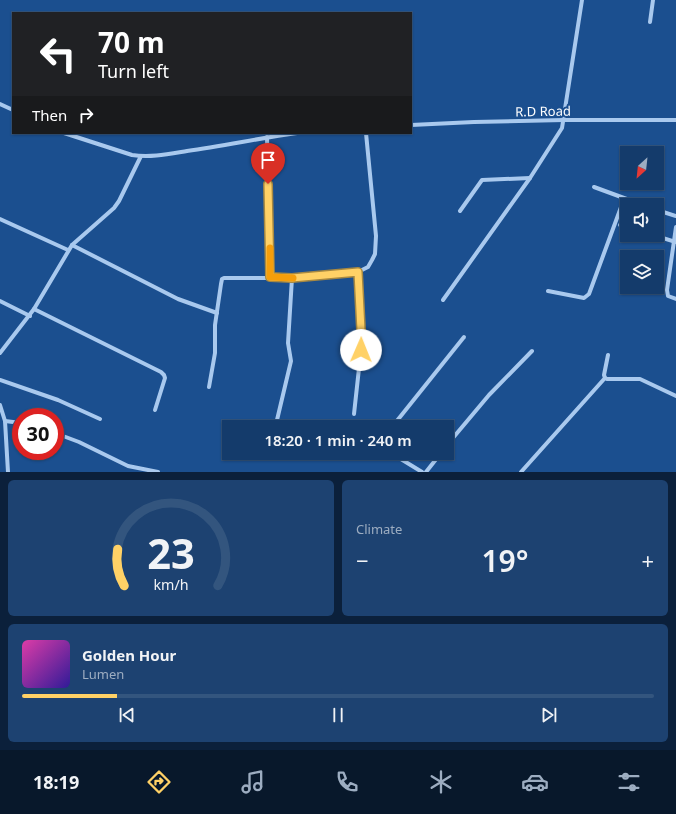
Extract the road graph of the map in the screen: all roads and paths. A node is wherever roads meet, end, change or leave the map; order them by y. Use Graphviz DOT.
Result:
graph roads {
  1 [pos="582,0"];
  2 [pos="652,0"];
  3 [pos="650,22"];
  4 [pos="0,104"];
  5 [pos="12,110"];
  6 [pos="564,120"];
  7 [pos="676,120"];
  8 [pos="412,125"];
  9 [pos="67,134"];
  10 [pos="290,134"];
  11 [pos="366,134"];
  12 [pos="267,137"];
  13 [pos="140,156"];
  14 [pos="530,178"];
  15 [pos="594,187"];
  16 [pos="622,198"];
  17 [pos="620,210"];
  18 [pos="460,211"];
  19 [pos="664,212"];
  20 [pos="676,216"];
  21 [pos="0,220"];
  22 [pos="676,227"];
  23 [pos="664,238"];
  24 [pos="676,242"];
  25 [pos="72,245"];
  26 [pos="68,250"];
  27 [pos="358,272"];
  28 [pos="270,277"];
  29 [pos="292,278"];
  30 [pos="548,291"];
  31 [pos="676,299"];
  32 [pos="443,300"];
  33 [pos="0,301"];
  34 [pos="34,309"];
  35 [pos="217,313"];
  36 [pos="30,316"];
  37 [pos="464,337"];
  38 [pos="532,350"];
  39 [pos="0,353"];
  40 [pos="608,355"];
  41 [pos="605,378"];
  42 [pos="0,380"];
  43 [pos="209,387"];
  44 [pos="676,396"];
  45 [pos="0,405"];
  46 [pos="155,410"];
  47 [pos="354,414"];
  48 [pos="100,419"];
  49 [pos="277,420"];
  50 [pos="398,420"];
  51 [pos="4,421"];
  52 [pos="12,422"];
  53 [pos="64,436"];
  54 [pos="454,437"];
  55 [pos="402,460"];
  56 [pos="435,460"];
  57 [pos="8,472"];
  58 [pos="158,472"];
  59 [pos="422,472"];
  60 [pos="426,472"];
  61 [pos="521,472"];
  1 -- 6 [label="street"];
  2 -- 3 [label="street"];
  4 -- 5 [label="street"];
  6 -- 7 [label="street, R.D Road"];
  6 -- 8 [label="street, R.D Road"];
  6 -- 14 [label="street"];
  9 -- 13 [label="street"];
  10 -- 12 [label="street"];
  11 -- 27 [label="street"];
  12 -- 13 [label="street"];
  12 -- 28 [label="street"];
  13 -- 25 [label="street"];
  14 -- 18 [label="street"];
  14 -- 32 [label="street"];
  15 -- 16 [label="street"];
  17 -- 30 [label="street"];
  19 -- 20 [label="street"];
  21 -- 26 [label="street"];
  22 -- 31 [label="street"];
  23 -- 24 [label="street"];
  25 -- 26 [label="street"];
  25 -- 35 [label="street"];
  26 -- 34 [label="street"];
  27 -- 29 [label="street"];
  27 -- 47 [label="street"];
  28 -- 29 [label="street"];
  28 -- 35 [label="street"];
  29 -- 49 [label="street"];
  33 -- 36 [label="street"];
  34 -- 36 [label="street"];
  34 -- 46 [label="street"];
  35 -- 43 [label="street"];
  36 -- 39 [label="street"];
  37 -- 50 [label="street"];
  38 -- 54 [label="street"];
  40 -- 41 [label="street"];
  41 -- 44 [label="street"];
  41 -- 61 [label="street"];
  42 -- 48 [label="street"];
  45 -- 51 [label="street"];
  51 -- 52 [label="street"];
  51 -- 57 [label="street"];
  53 -- 58 [label="street"];
  55 -- 59 [label="street"];
  56 -- 60 [label="street"];
}
